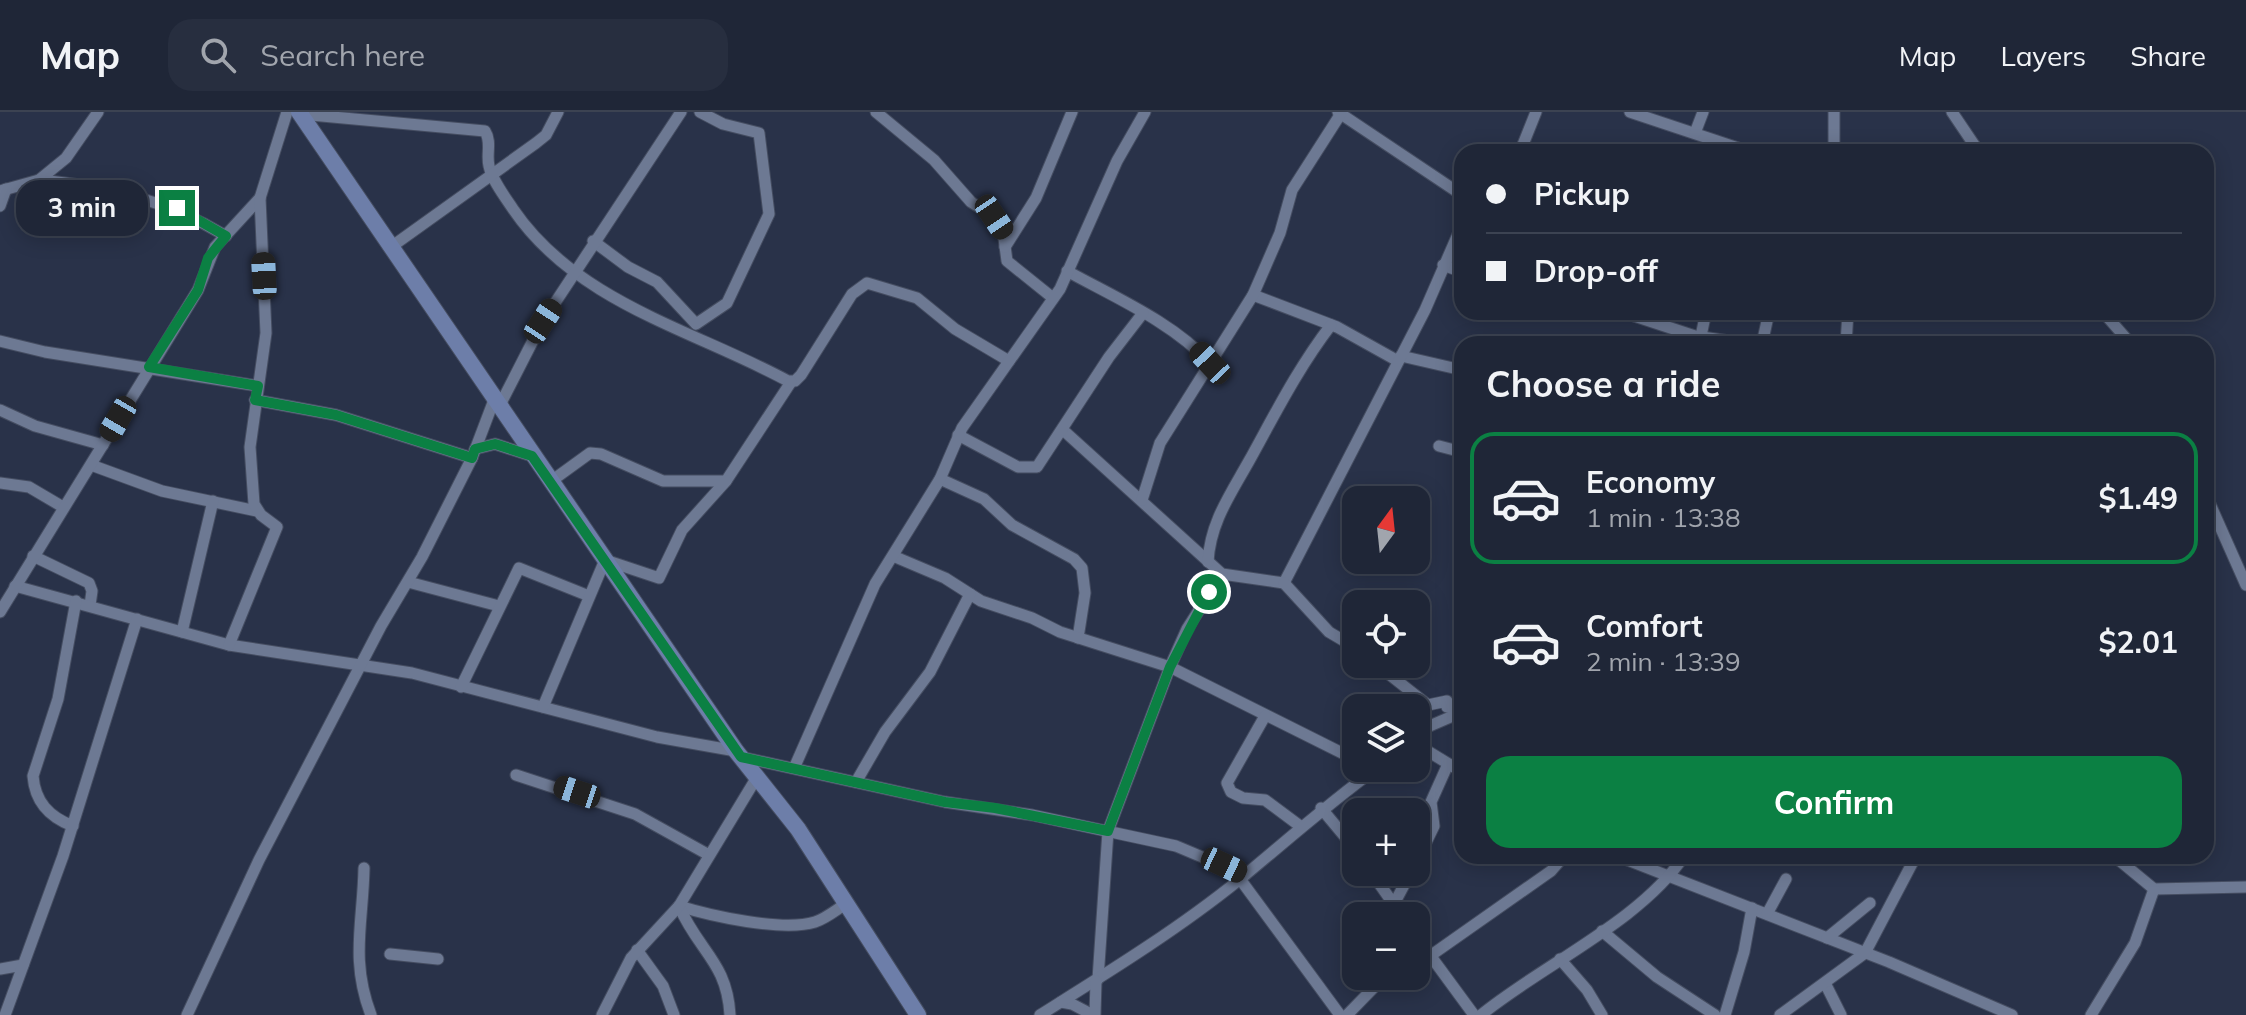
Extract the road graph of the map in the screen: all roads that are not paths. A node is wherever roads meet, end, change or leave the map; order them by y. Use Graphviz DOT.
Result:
graph roads {
  1 [pos="98,112"];
  2 [pos="558,112"];
  3 [pos="681,112"];
  4 [pos="700,112"];
  5 [pos="876,112"];
  6 [pos="1072,112"];
  7 [pos="1145,112"];
  8 [pos="1536,112"];
  9 [pos="1630,112"];
  10 [pos="1703,112"];
  11 [pos="1834,112"];
  12 [pos="1952,112"];
  13 [pos="295,113"];
  14 [pos="1339,114"];
  15 [pos="1695,133"];
  16 [pos="1720,140"];
  17 [pos="1523,144"];
  18 [pos="1722,144"];
  19 [pos="1730,144"];
  20 [pos="1834,144"];
  21 [pos="1974,144"];
  22 [pos="494,176"];
  23 [pos="39,180"];
  24 [pos="3,190"];
  25 [pos="1454,190"];
  26 [pos="260,198"];
  27 [pos="0,206"];
  28 [pos="226,236"];
  29 [pos="593,241"];
  30 [pos="1454,242"];
  31 [pos="391,247"];
  32 [pos="1004,248"];
  33 [pos="1443,265"];
  34 [pos="1454,269"];
  35 [pos="1067,271"];
  36 [pos="575,272"];
  37 [pos="1253,295"];
  38 [pos="1053,298"];
  39 [pos="1143,313"];
  40 [pos="1646,320"];
  41 [pos="2110,320"];
  42 [pos="1331,325"];
  43 [pos="1695,336"];
  44 [pos="2124,336"];
  45 [pos="0,341"];
  46 [pos="1400,358"];
  47 [pos="1009,361"];
  48 [pos="1210,363"];
  49 [pos="149,367"];
  50 [pos="1454,368"];
  51 [pos="791,382"];
  52 [pos="258,386"];
  53 [pos="255,400"];
  54 [pos="496,403"];
  55 [pos="0,410"];
  56 [pos="1063,430"];
  57 [pos="958,435"];
  58 [pos="103,445"];
  59 [pos="1439,446"];
  60 [pos="1454,450"];
  61 [pos="473,453"];
  62 [pos="532,456"];
  63 [pos="91,465"];
  64 [pos="940,479"];
  65 [pos="726,481"];
  66 [pos="550,482"];
  67 [pos="0,483"];
  68 [pos="1142,500"];
  69 [pos="213,501"];
  70 [pos="63,507"];
  71 [pos="257,511"];
  72 [pos="2214,513"];
  73 [pos="33,556"];
  74 [pos="893,556"];
  75 [pos="605,560"];
  76 [pos="1208,562"];
  77 [pos="1222,574"];
  78 [pos="408,582"];
  79 [pos="1284,583"];
  80 [pos="0,584"];
  81 [pos="2246,585"];
  82 [pos="14,588"];
  83 [pos="970,594"];
  84 [pos="589,596"];
  85 [pos="76,601"];
  86 [pos="90,605"];
  87 [pos="499,606"];
  88 [pos="0,612"];
  89 [pos="137,619"];
  90 [pos="182,632"];
  91 [pos="1078,638"];
  92 [pos="1342,640"];
  93 [pos="229,645"];
  94 [pos="363,664"];
  95 [pos="1170,667"];
  96 [pos="1394,678"];
  97 [pos="461,687"];
  98 [pos="543,707"];
  99 [pos="1454,708"];
  100 [pos="1454,714"];
  101 [pos="1265,716"];
  102 [pos="1430,726"];
  103 [pos="1342,753"];
  104 [pos="1430,753"];
  105 [pos="738,754"];
  106 [pos="1448,764"];
  107 [pos="795,766"];
  108 [pos="1454,767"];
  109 [pos="516,775"];
  110 [pos="757,777"];
  111 [pos="856,782"];
  112 [pos="1356,782"];
  113 [pos="1321,808"];
  114 [pos="73,826"];
  115 [pos="1300,826"];
  116 [pos="1108,831"];
  117 [pos="1342,833"];
  118 [pos="1430,834"];
  119 [pos="709,855"];
  120 [pos="1556,864"];
  121 [pos="1638,864"];
  122 [pos="1678,864"];
  123 [pos="1912,864"];
  124 [pos="2124,864"];
  125 [pos="364,868"];
  126 [pos="1670,876"];
  127 [pos="1242,877"];
  128 [pos="1786,879"];
  129 [pos="2246,887"];
  130 [pos="2154,889"];
  131 [pos="847,903"];
  132 [pos="1870,903"];
  133 [pos="679,906"];
  134 [pos="1752,908"];
  135 [pos="1767,914"];
  136 [pos="1602,931"];
  137 [pos="1827,938"];
  138 [pos="637,950"];
  139 [pos="1865,953"];
  140 [pos="390,954"];
  141 [pos="1430,956"];
  142 [pos="438,959"];
  143 [pos="1560,959"];
  144 [pos="23,965"];
  145 [pos="0,969"];
  146 [pos="1097,980"];
  147 [pos="1826,985"];
  148 [pos="1371,990"];
  149 [pos="1061,1002"];
  150 [pos="5,1015"];
  151 [pos="187,1015"];
  152 [pos="371,1015"];
  153 [pos="602,1015"];
  154 [pos="674,1015"];
  155 [pos="730,1015"];
  156 [pos="918,1015"];
  157 [pos="1040,1015"];
  158 [pos="1094,1015"];
  159 [pos="1340,1015"];
  160 [pos="1347,1015"];
  161 [pos="1474,1015"];
  162 [pos="1481,1015"];
  163 [pos="1602,1015"];
  164 [pos="1715,1015"];
  165 [pos="1725,1015"];
  166 [pos="1780,1015"];
  167 [pos="1841,1015"];
  168 [pos="2012,1015"];
  169 [pos="2091,1015"];
  1 -- 23 [label="street"];
  2 -- 22 [label="street"];
  3 -- 29 [label="street"];
  4 -- 29 [label="street"];
  5 -- 32 [label="street"];
  6 -- 32 [label="street"];
  7 -- 35 [label="street"];
  8 -- 17 [label="street"];
  9 -- 15 [label="street"];
  10 -- 15 [label="street"];
  11 -- 20 [label="street"];
  12 -- 21 [label="street"];
  13 -- 22 [label="street"];
  13 -- 26 [label="street"];
  13 -- 31 [label="street"];
  14 -- 25 [label="street"];
  14 -- 37 [label="street"];
  15 -- 16 [label="street"];
  16 -- 18 [label="street"];
  16 -- 19 [label="street"];
  22 -- 31 [label="street"];
  22 -- 36 [label="street"];
  23 -- 24 [label="street"];
  23 -- 28 [label="street"];
  24 -- 27 [label="street"];
  26 -- 28 [label="street"];
  26 -- 52 [label="street"];
  28 -- 49 [label="street"];
  29 -- 36 [label="street"];
  30 -- 33 [label="street"];
  31 -- 54 [label="street"];
  32 -- 38 [label="street"];
  33 -- 34 [label="street"];
  33 -- 46 [label="street"];
  35 -- 38 [label="street"];
  35 -- 39 [label="street"];
  36 -- 51 [label="street"];
  36 -- 54 [label="street"];
  37 -- 42 [label="street"];
  37 -- 48 [label="street"];
  38 -- 47 [label="street"];
  39 -- 48 [label="street"];
  39 -- 56 [label="street"];
  40 -- 43 [label="street"];
  41 -- 44 [label="street"];
  42 -- 46 [label="street"];
  42 -- 76 [label="street"];
  45 -- 49 [label="street"];
  46 -- 50 [label="street"];
  46 -- 79 [label="street"];
  47 -- 51 [label="street"];
  47 -- 57 [label="street"];
  48 -- 68 [label="street"];
  49 -- 52 [label="street"];
  49 -- 58 [label="street"];
  51 -- 65 [label="street"];
  52 -- 53 [label="street"];
  53 -- 61 [label="street"];
  53 -- 71 [label="street"];
  54 -- 61 [label="street"];
  54 -- 62 [label="street"];
  55 -- 58 [label="street"];
  56 -- 57 [label="street"];
  56 -- 68 [label="street"];
  57 -- 64 [label="street"];
  58 -- 63 [label="street"];
  59 -- 60 [label="street"];
  61 -- 62 [label="street"];
  61 -- 78 [label="street"];
  62 -- 66 [label="street"];
  63 -- 69 [label="street"];
  63 -- 70 [label="street"];
  64 -- 74 [label="street"];
  64 -- 91 [label="street"];
  65 -- 66 [label="street"];
  65 -- 75 [label="street"];
  66 -- 75 [label="street"];
  67 -- 70 [label="street"];
  68 -- 76 [label="street"];
  69 -- 71 [label="street"];
  69 -- 90 [label="street"];
  70 -- 73 [label="street"];
  71 -- 93 [label="street"];
  72 -- 81 [label="street"];
  73 -- 82 [label="street"];
  73 -- 86 [label="street"];
  74 -- 83 [label="street"];
  74 -- 107 [label="street"];
  75 -- 84 [label="street"];
  75 -- 105 [label="street"];
  76 -- 77 [label="street"];
  77 -- 79 [label="street"];
  77 -- 95 [label="street"];
  78 -- 87 [label="street"];
  78 -- 94 [label="street"];
  79 -- 92 [label="street"];
  80 -- 82 [label="street"];
  82 -- 85 [label="street"];
  82 -- 88 [label="street"];
  83 -- 91 [label="street"];
  83 -- 111 [label="street"];
  84 -- 87 [label="street"];
  84 -- 98 [label="street"];
  85 -- 86 [label="street"];
  85 -- 114 [label="street"];
  86 -- 89 [label="street"];
  87 -- 97 [label="street"];
  89 -- 90 [label="street"];
  89 -- 114 [label="street"];
  90 -- 93 [label="street"];
  91 -- 95 [label="street"];
  93 -- 94 [label="street"];
  94 -- 97 [label="street"];
  94 -- 151 [label="street"];
  95 -- 101 [label="street"];
  95 -- 116 [label="street"];
  96 -- 99 [label="street"];
  97 -- 98 [label="street"];
  98 -- 105 [label="street"];
  100 -- 102 [label="street"];
  101 -- 103 [label="street"];
  101 -- 115 [label="street"];
  104 -- 106 [label="street"];
  105 -- 107 [label="street"];
  105 -- 110 [label="street"];
  106 -- 108 [label="street"];
  106 -- 118 [label="street"];
  107 -- 111 [label="street"];
  109 -- 119 [label="street"];
  110 -- 119 [label="street"];
  110 -- 131 [label="street"];
  111 -- 116 [label="street"];
  112 -- 113 [label="street"];
  113 -- 115 [label="street"];
  113 -- 117 [label="street"];
  114 -- 144 [label="street"];
  115 -- 127 [label="street"];
  116 -- 127 [label="street"];
  116 -- 146 [label="street"];
  119 -- 133 [label="street"];
  120 -- 141 [label="street"];
  121 -- 126 [label="street"];
  122 -- 126 [label="street"];
  123 -- 139 [label="street"];
  124 -- 130 [label="street"];
  125 -- 152 [label="street"];
  126 -- 134 [label="street"];
  126 -- 136 [label="street"];
  127 -- 146 [label="street"];
  127 -- 159 [label="street"];
  128 -- 135 [label="street"];
  129 -- 130 [label="street"];
  130 -- 169 [label="street"];
  131 -- 133 [label="street"];
  131 -- 156 [label="street"];
  132 -- 137 [label="street"];
  133 -- 138 [label="street"];
  133 -- 155 [label="street"];
  134 -- 135 [label="street"];
  134 -- 165 [label="street"];
  135 -- 137 [label="street"];
  136 -- 143 [label="street"];
  136 -- 164 [label="street"];
  137 -- 139 [label="street"];
  138 -- 153 [label="street"];
  138 -- 154 [label="street"];
  139 -- 147 [label="street"];
  139 -- 168 [label="street"];
  140 -- 142 [label="street"];
  141 -- 161 [label="street"];
  143 -- 162 [label="street"];
  143 -- 163 [label="street"];
  144 -- 145 [label="street"];
  144 -- 150 [label="street"];
  146 -- 149 [label="street"];
  146 -- 158 [label="street"];
  147 -- 166 [label="street"];
  147 -- 167 [label="street"];
  148 -- 160 [label="street"];
  149 -- 157 [label="street"];
  149 -- 158 [label="street"];
}
